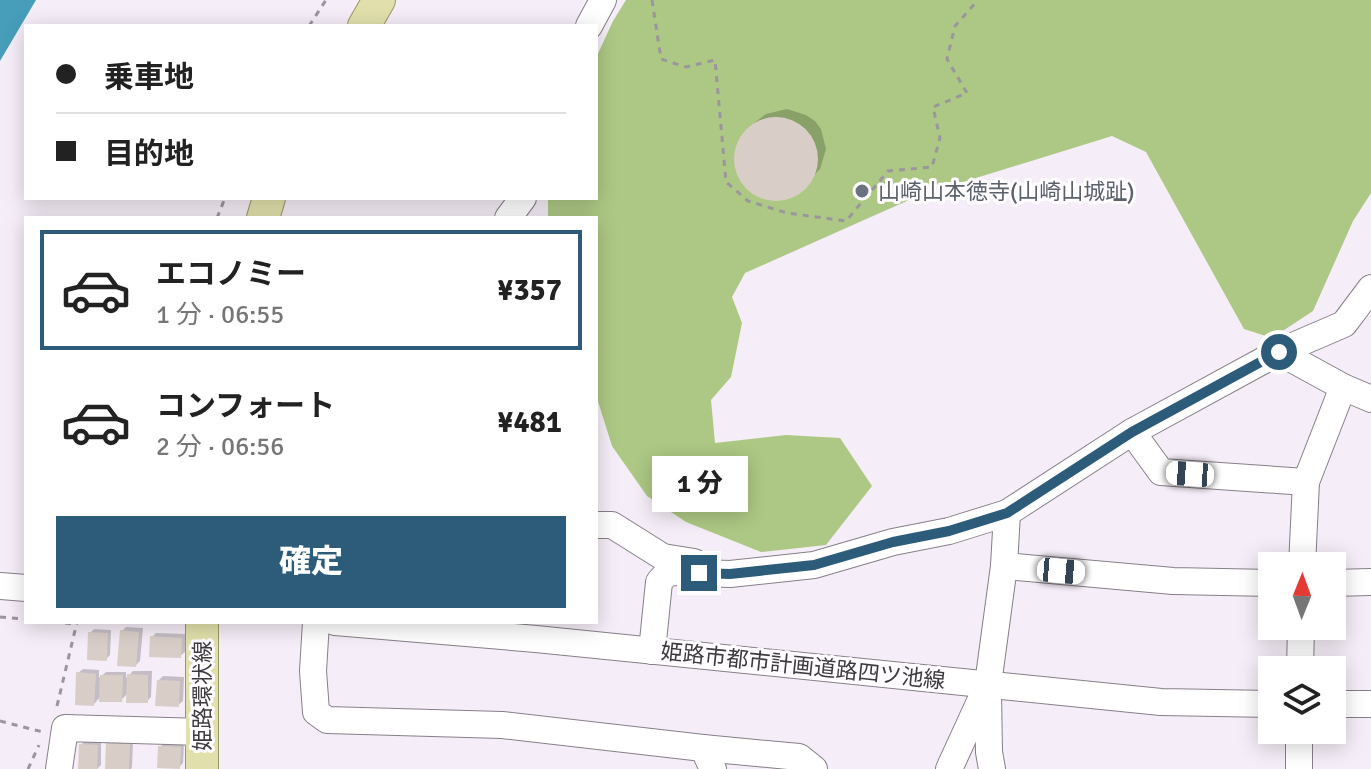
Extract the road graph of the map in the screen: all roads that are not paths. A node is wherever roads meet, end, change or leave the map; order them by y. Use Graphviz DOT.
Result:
graph roads {
  1 [pos="379,0"];
  2 [pos="603,0"];
  3 [pos="365,24"];
  4 [pos="590,24"];
  5 [pos="1371,288"];
  6 [pos="1279,352"];
  7 [pos="1343,387"];
  8 [pos="1371,399"];
  9 [pos="1132,432"];
  10 [pos="1306,482"];
  11 [pos="1007,513"];
  12 [pos="598,523"];
  13 [pos="1303,552"];
  14 [pos="1004,566"];
  15 [pos="1371,582"];
  16 [pos="1258,583"];
  17 [pos="1346,583"];
  18 [pos="0,586"];
  19 [pos="24,588"];
  20 [pos="202,624"];
  21 [pos="316,624"];
  22 [pos="385,624"];
  23 [pos="536,630"];
  24 [pos="652,651"];
  25 [pos="988,684"];
  26 [pos="1258,704"];
  27 [pos="1346,704"];
  28 [pos="1371,704"];
  29 [pos="203,732"];
  30 [pos="1299,744"];
  31 [pos="708,758"];
  32 [pos="59,769"];
  33 [pos="202,769"];
  34 [pos="814,769"];
  35 [pos="949,769"];
  36 [pos="992,769"];
  37 [pos="1299,769"];
  1 -- 3 [label="main road"];
  2 -- 4 [label="street"];
  5 -- 6 [label="street"];
  6 -- 7 [label="street"];
  6 -- 9 [label="street"];
  7 -- 8 [label="street"];
  7 -- 10 [label="street"];
  9 -- 10 [label="street"];
  9 -- 11 [label="street"];
  10 -- 13 [label="street"];
  11 -- 12 [label="street"];
  11 -- 14 [label="street"];
  11 -- 24 [label="street"];
  14 -- 16 [label="street"];
  14 -- 25 [label="street"];
  15 -- 17 [label="street"];
  18 -- 19 [label="street"];
  20 -- 29 [label="main road, 姫路環状線"];
  21 -- 31 [label="street"];
  22 -- 23 [label="street, 姫路市都市計画道路四ツ池線"];
  23 -- 24 [label="street, 姫路市都市計画道路四ツ池線"];
  24 -- 25 [label="street, 姫路市都市計画道路四ツ池線"];
  25 -- 26 [label="street, 姫路市都市計画道路四ツ池線"];
  25 -- 35 [label="street"];
  25 -- 36 [label="street"];
  27 -- 28 [label="street"];
  29 -- 32 [label="street"];
  29 -- 33 [label="main road, 姫路環状線"];
  30 -- 37 [label="street"];
  31 -- 34 [label="street"];
}
